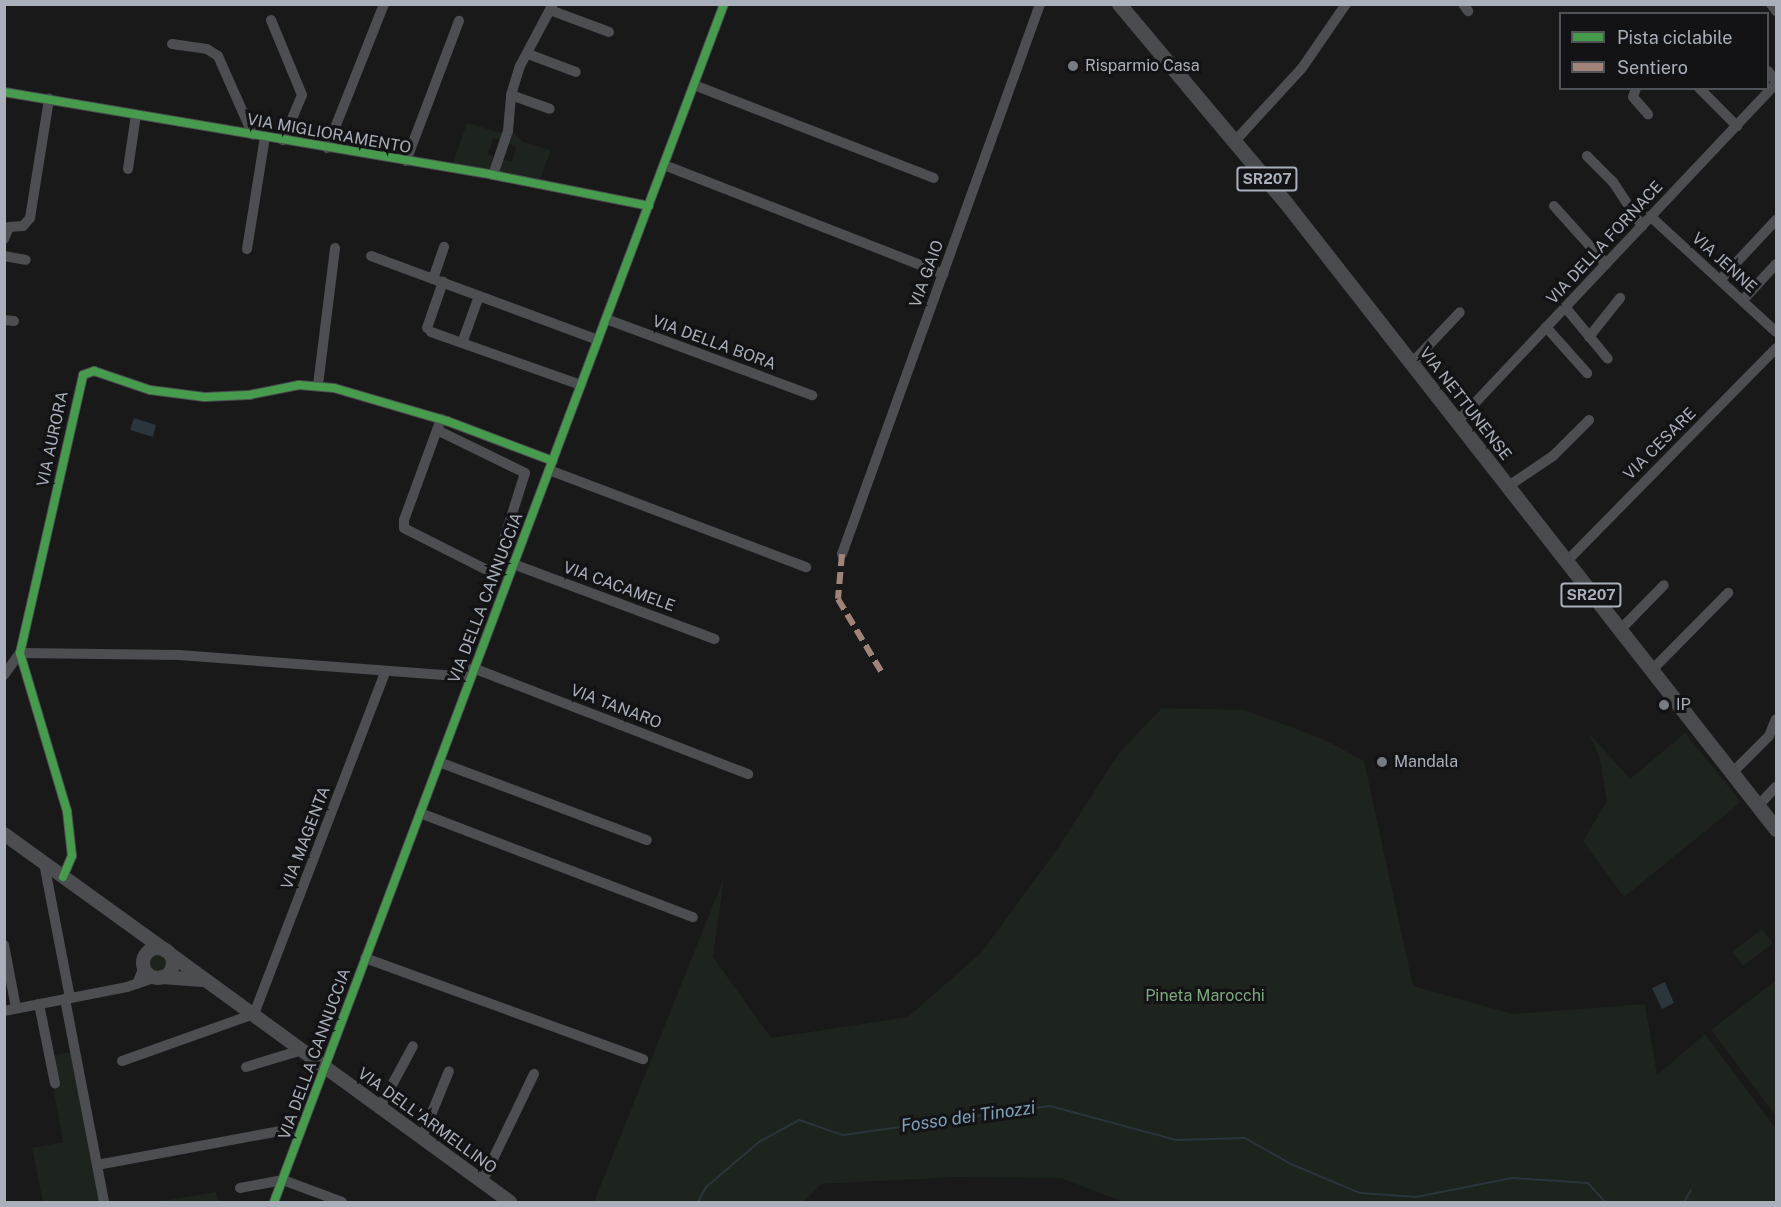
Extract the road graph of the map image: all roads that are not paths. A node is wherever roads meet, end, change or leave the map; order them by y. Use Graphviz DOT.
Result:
graph roads {
  1 [pos="384,4"];
  2 [pos="724,4"];
  3 [pos="1041,4"];
  4 [pos="1119,4"];
  5 [pos="1346,4"];
  6 [pos="1771,4"];
  7 [pos="551,7"];
  8 [pos="1776,11"];
  9 [pos="271,20"];
  10 [pos="459,21"];
  11 [pos="609,32"];
  12 [pos="172,44"];
  13 [pos="528,54"];
  14 [pos="576,72"];
  15 [pos="1776,83"];
  16 [pos="694,85"];
  17 [pos="1635,90"];
  18 [pos="1701,90"];
  19 [pos="4,92"];
  20 [pos="512,95"];
  21 [pos="50,99"];
  22 [pos="550,110"];
  23 [pos="1648,114"];
  24 [pos="136,115"];
  25 [pos="1737,126"];
  26 [pos="253,135"];
  27 [pos="265,137"];
  28 [pos="283,140"];
  29 [pos="1235,141"];
  30 [pos="327,148"];
  31 [pos="1587,156"];
  32 [pos="406,161"];
  33 [pos="664,165"];
  34 [pos="128,169"];
  35 [pos="493,175"];
  36 [pos="934,178"];
  37 [pos="648,206"];
  38 [pos="1554,206"];
  39 [pos="1650,216"];
  40 [pos="1776,220"];
  41 [pos="1642,226"];
  42 [pos="4,239"];
  43 [pos="444,247"];
  44 [pos="335,248"];
  45 [pos="247,249"];
  46 [pos="4,256"];
  47 [pos="371,256"];
  48 [pos="26,260"];
  49 [pos="1606,264"];
  50 [pos="1776,264"];
  51 [pos="943,274"];
  52 [pos="1721,279"];
  53 [pos="438,280"];
  54 [pos="479,296"];
  55 [pos="1620,298"];
  56 [pos="1743,300"];
  57 [pos="1565,307"];
  58 [pos="1460,312"];
  59 [pos="606,319"];
  60 [pos="1546,327"];
  61 [pos="1776,332"];
  62 [pos="1589,337"];
  63 [pos="598,340"];
  64 [pos="462,343"];
  65 [pos="1776,348"];
  66 [pos="1608,359"];
  67 [pos="1411,364"];
  68 [pos="1587,373"];
  69 [pos="318,385"];
  70 [pos="581,385"];
  71 [pos="812,395"];
  72 [pos="1589,420"];
  73 [pos="1456,422"];
  74 [pos="439,424"];
  75 [pos="551,465"];
  76 [pos="1507,487"];
  77 [pos="842,554"];
  78 [pos="1566,562"];
  79 [pos="513,564"];
  80 [pos="806,567"];
  81 [pos="1664,585"];
  82 [pos="1728,593"];
  83 [pos="1619,631"];
  84 [pos="715,639"];
  85 [pos="20,653"];
  86 [pos="1651,671"];
  87 [pos="386,672"];
  88 [pos="472,673"];
  89 [pos="4,675"];
  90 [pos="1776,719"];
  91 [pos="439,762"];
  92 [pos="1732,773"];
  93 [pos="748,774"];
  94 [pos="1776,788"];
  95 [pos="1758,806"];
  96 [pos="420,813"];
  97 [pos="1776,829"];
  98 [pos="4,834"];
  99 [pos="647,840"];
  100 [pos="44,863"];
  101 [pos="63,877"];
  102 [pos="693,917"];
  103 [pos="129,923"];
  104 [pos="4,945"];
  105 [pos="168,952"];
  106 [pos="365,958"];
  107 [pos="144,963"];
  108 [pos="159,977"];
  109 [pos="205,981"];
  110 [pos="137,984"];
  111 [pos="68,998"];
  112 [pos="39,1004"];
  113 [pos="10,1010"];
  114 [pos="254,1014"];
  115 [pos="413,1046"];
  116 [pos="302,1050"];
  117 [pos="643,1059"];
  118 [pos="122,1061"];
  119 [pos="325,1066"];
  120 [pos="246,1067"];
  121 [pos="449,1071"];
  122 [pos="534,1074"];
  123 [pos="55,1083"];
  124 [pos="380,1107"];
  125 [pos="302,1127"];
  126 [pos="422,1137"];
  127 [pos="97,1165"];
  128 [pos="283,1180"];
  129 [pos="482,1182"];
  130 [pos="240,1188"];
  131 [pos="104,1203"];
  132 [pos="274,1203"];
  133 [pos="342,1203"];
  134 [pos="510,1203"];
  1 -- 30 [label="street"];
  2 -- 16 [label="street, VIA DELLA CANNUCCIA"];
  3 -- 51 [label="street, VIA GAIO"];
  4 -- 29 [label="main road, VIA NETTUNENSE / SR207"];
  5 -- 29 [label="street"];
  6 -- 8 [label="street"];
  7 -- 11 [label="street"];
  7 -- 13 [label="street"];
  9 -- 28 [label="street"];
  10 -- 32 [label="street"];
  12 -- 26 [label="street"];
  13 -- 14 [label="street"];
  13 -- 20 [label="street"];
  15 -- 25 [label="street, VIA DELLA FORNACE"];
  16 -- 33 [label="street, VIA DELLA CANNUCCIA"];
  16 -- 36 [label="street"];
  17 -- 23 [label="street"];
  18 -- 25 [label="street"];
  19 -- 21 [label="street, VIA MIGLIORAMENTO"];
  20 -- 22 [label="street"];
  20 -- 35 [label="street"];
  21 -- 24 [label="street, VIA MIGLIORAMENTO"];
  21 -- 42 [label="street"];
  24 -- 26 [label="street, VIA MIGLIORAMENTO"];
  24 -- 34 [label="street"];
  25 -- 39 [label="street, VIA DELLA FORNACE"];
  26 -- 27 [label="street, VIA MIGLIORAMENTO"];
  27 -- 28 [label="street, VIA MIGLIORAMENTO"];
  27 -- 45 [label="street"];
  28 -- 30 [label="street, VIA MIGLIORAMENTO"];
  29 -- 67 [label="main road, VIA NETTUNENSE / SR207"];
  30 -- 32 [label="street, VIA MIGLIORAMENTO"];
  31 -- 41 [label="street"];
  32 -- 35 [label="street, VIA MIGLIORAMENTO"];
  33 -- 37 [label="street, VIA DELLA CANNUCCIA"];
  33 -- 51 [label="street"];
  35 -- 37 [label="street, VIA MIGLIORAMENTO"];
  37 -- 59 [label="street, VIA DELLA CANNUCCIA"];
  38 -- 49 [label="street"];
  39 -- 41 [label="street, VIA DELLA FORNACE"];
  39 -- 52 [label="street, VIA JENNE"];
  40 -- 52 [label="street"];
  41 -- 49 [label="street, VIA DELLA FORNACE"];
  43 -- 53 [label="street"];
  44 -- 69 [label="street"];
  46 -- 48 [label="street"];
  47 -- 53 [label="street"];
  49 -- 57 [label="street, VIA DELLA FORNACE"];
  50 -- 56 [label="street"];
  51 -- 77 [label="street, VIA GAIO"];
  52 -- 56 [label="street, VIA JENNE"];
  53 -- 54 [label="street"];
  53 -- 64 [label="street"];
  54 -- 63 [label="street"];
  54 -- 64 [label="street"];
  55 -- 62 [label="street"];
  56 -- 61 [label="street, VIA JENNE"];
  57 -- 60 [label="street, VIA DELLA FORNACE"];
  57 -- 62 [label="street"];
  58 -- 67 [label="street"];
  59 -- 63 [label="street, VIA DELLA CANNUCCIA"];
  59 -- 71 [label="street, VIA DELLA BORA"];
  60 -- 68 [label="street"];
  60 -- 73 [label="street, VIA DELLA FORNACE"];
  62 -- 66 [label="street"];
  63 -- 70 [label="street, VIA DELLA CANNUCCIA"];
  64 -- 70 [label="street"];
  65 -- 78 [label="street, VIA CESARE"];
  67 -- 73 [label="main road, VIA NETTUNENSE / SR207"];
  69 -- 74 [label="street, VIA AURORA"];
  69 -- 85 [label="street, VIA AURORA"];
  70 -- 75 [label="street, VIA DELLA CANNUCCIA"];
  72 -- 76 [label="street"];
  73 -- 76 [label="main road, VIA NETTUNENSE / SR207"];
  74 -- 74 [label="street"];
  74 -- 75 [label="street, VIA AURORA"];
  75 -- 79 [label="street, VIA DELLA CANNUCCIA"];
  75 -- 80 [label="street, VIA AURORA"];
  76 -- 78 [label="main road, VIA NETTUNENSE / SR207"];
  78 -- 83 [label="main road, VIA NETTUNENSE / SR207"];
  79 -- 84 [label="street, VIA CACAMELE"];
  79 -- 88 [label="street, VIA DELLA CANNUCCIA"];
  81 -- 83 [label="street"];
  82 -- 86 [label="street"];
  83 -- 86 [label="main road, VIA NETTUNENSE / SR207"];
  85 -- 87 [label="street"];
  85 -- 89 [label="street"];
  85 -- 101 [label="street, VIA AURORA"];
  86 -- 92 [label="main road, VIA NETTUNENSE / SR207"];
  87 -- 88 [label="street"];
  87 -- 114 [label="street, VIA MAGENTA"];
  88 -- 91 [label="street, VIA DELLA CANNUCCIA"];
  88 -- 93 [label="street, VIA TANARO"];
  90 -- 92 [label="street"];
  91 -- 96 [label="street, VIA DELLA CANNUCCIA"];
  91 -- 99 [label="street"];
  92 -- 95 [label="main road, VIA NETTUNENSE / SR207"];
  94 -- 95 [label="street"];
  95 -- 97 [label="main road, VIA NETTUNENSE / SR207"];
  96 -- 102 [label="street"];
  96 -- 106 [label="street, VIA DELLA CANNUCCIA"];
  98 -- 100 [label="street, VIA DELL'ARMELLINO"];
  100 -- 101 [label="street, VIA DELL'ARMELLINO"];
  100 -- 111 [label="street"];
  101 -- 103 [label="street, VIA DELL'ARMELLINO"];
  103 -- 105 [label="street, VIA DELL'ARMELLINO"];
  103 -- 107 [label="street"];
  104 -- 113 [label="street"];
  105 -- 107 [label="street"];
  105 -- 108 [label="street"];
  105 -- 109 [label="street, VIA DELL'ARMELLINO"];
  106 -- 117 [label="street"];
  106 -- 119 [label="street, VIA DELLA CANNUCCIA"];
  107 -- 108 [label="street"];
  107 -- 110 [label="street"];
  108 -- 109 [label="street"];
  108 -- 110 [label="street"];
  109 -- 114 [label="street, VIA DELL'ARMELLINO"];
  110 -- 111 [label="street"];
  111 -- 112 [label="street"];
  111 -- 127 [label="street"];
  112 -- 113 [label="street"];
  112 -- 123 [label="street"];
  114 -- 116 [label="street, VIA DELL'ARMELLINO"];
  114 -- 118 [label="street"];
  115 -- 124 [label="street"];
  116 -- 119 [label="street, VIA DELL'ARMELLINO"];
  116 -- 120 [label="street"];
  119 -- 124 [label="street, VIA DELL'ARMELLINO"];
  119 -- 125 [label="street, VIA DELLA CANNUCCIA"];
  121 -- 126 [label="street"];
  122 -- 129 [label="street"];
  124 -- 126 [label="street, VIA DELL'ARMELLINO"];
  125 -- 127 [label="street"];
  125 -- 128 [label="street, VIA DELLA CANNUCCIA"];
  126 -- 129 [label="street, VIA DELL'ARMELLINO"];
  127 -- 131 [label="street"];
  128 -- 130 [label="street"];
  128 -- 132 [label="street, VIA DELLA CANNUCCIA"];
  128 -- 133 [label="street"];
  129 -- 134 [label="street, VIA DELL'ARMELLINO"];
}
